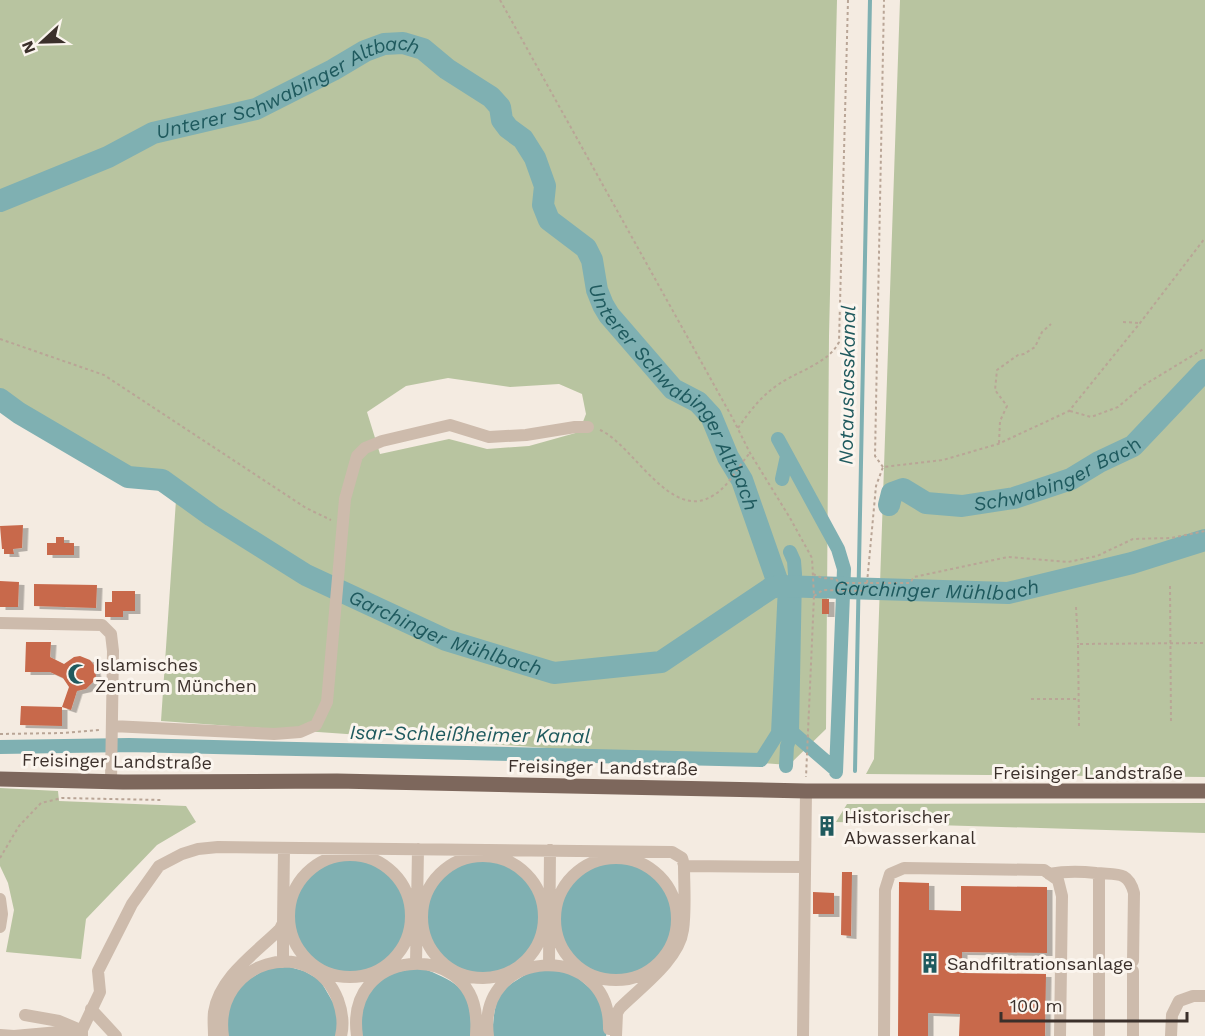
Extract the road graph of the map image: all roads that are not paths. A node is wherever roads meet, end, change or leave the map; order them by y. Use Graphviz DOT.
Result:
graph roads {
  1 [pos="588,427"];
  2 [pos="0,623"];
  3 [pos="112,731"];
  4 [pos="0,779"];
  5 [pos="111,782"];
  6 [pos="806,783"];
  7 [pos="1205,791"];
  8 [pos="284,849"];
  9 [pos="418,849"];
  10 [pos="550,850"];
  11 [pos="348,852"];
  12 [pos="484,853"];
  13 [pos="619,854"];
  14 [pos="684,866"];
  15 [pos="805,867"];
  16 [pos="1095,873"];
  17 [pos="1049,874"];
  18 [pos="0,899"];
  19 [pos="416,915"];
  20 [pos="549,916"];
  21 [pos="285,918"];
  22 [pos="0,927"];
  23 [pos="667,958"];
  24 [pos="283,962"];
  25 [pos="416,963"];
  26 [pos="549,964"];
  27 [pos="317,970"];
  28 [pos="448,970"];
  29 [pos="382,971"];
  30 [pos="515,971"];
  31 [pos="583,972"];
  32 [pos="1205,996"];
  33 [pos="91,1009"];
  34 [pos="26,1015"];
  35 [pos="482,1030"];
  36 [pos="341,1032"];
  37 [pos="356,1032"];
  38 [pos="612,1032"];
  39 [pos="82,1033"];
  40 [pos="1099,1034"];
  41 [pos="0,1035"];
  42 [pos="116,1036"];
  43 [pos="214,1036"];
  44 [pos="223,1036"];
  45 [pos="803,1036"];
  46 [pos="884,1036"];
  47 [pos="1060,1036"];
  48 [pos="1133,1036"];
  49 [pos="1171,1036"];
  1 -- 3 [label="street"];
  2 -- 3 [label="street"];
  3 -- 5 [label="street"];
  4 -- 5 [label="main road, Freisinger Landstraße"];
  5 -- 6 [label="main road, Freisinger Landstraße"];
  6 -- 7 [label="main road, Freisinger Landstraße"];
  6 -- 15 [label="street"];
  8 -- 11 [label="street"];
  8 -- 21 [label="street"];
  8 -- 33 [label="street"];
  9 -- 11 [label="street"];
  9 -- 12 [label="street"];
  9 -- 19 [label="street"];
  10 -- 12 [label="street"];
  10 -- 13 [label="street"];
  10 -- 20 [label="street"];
  11 -- 19 [label="street"];
  11 -- 21 [label="street"];
  12 -- 19 [label="street"];
  12 -- 20 [label="street"];
  13 -- 14 [label="street"];
  13 -- 20 [label="street"];
  13 -- 23 [label="street"];
  14 -- 15 [label="street"];
  14 -- 23 [label="street"];
  15 -- 45 [label="street"];
  16 -- 17 [label="street"];
  16 -- 40 [label="street"];
  16 -- 48 [label="street"];
  17 -- 46 [label="street"];
  17 -- 47 [label="street"];
  18 -- 22 [label="street"];
  19 -- 25 [label="street"];
  19 -- 28 [label="street"];
  19 -- 29 [label="street"];
  20 -- 26 [label="street"];
  20 -- 30 [label="street"];
  20 -- 31 [label="street"];
  21 -- 24 [label="street"];
  21 -- 27 [label="street"];
  21 -- 43 [label="street"];
  23 -- 31 [label="street"];
  23 -- 38 [label="street"];
  24 -- 27 [label="street"];
  24 -- 44 [label="street"];
  25 -- 28 [label="street"];
  25 -- 29 [label="street"];
  26 -- 30 [label="street"];
  26 -- 31 [label="street"];
  27 -- 29 [label="street"];
  27 -- 36 [label="street"];
  28 -- 30 [label="street"];
  28 -- 35 [label="street"];
  29 -- 37 [label="street"];
  30 -- 35 [label="street"];
  31 -- 38 [label="street"];
  32 -- 49 [label="street"];
  33 -- 39 [label="street"];
  33 -- 42 [label="street"];
  34 -- 39 [label="street"];
  36 -- 37 [label="street"];
  39 -- 41 [label="street"];
}
